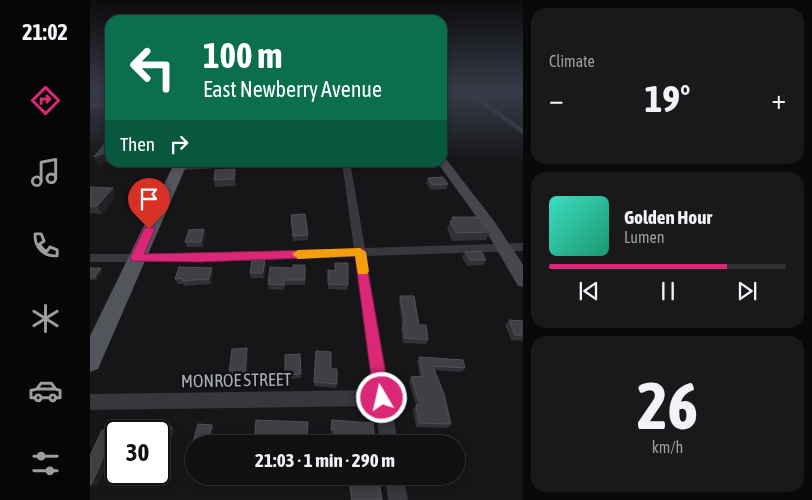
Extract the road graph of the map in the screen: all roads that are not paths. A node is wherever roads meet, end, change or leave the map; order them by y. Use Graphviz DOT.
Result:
graph roads {
  1 [pos="499,115"];
  2 [pos="523,133"];
  3 [pos="179,167"];
  4 [pos="347,167"];
  5 [pos="446,167"];
  6 [pos="523,247"];
  7 [pos="504,248"];
  8 [pos="360,252"];
  9 [pos="90,258"];
  10 [pos="136,258"];
  11 [pos="523,281"];
  12 [pos="90,361"];
  13 [pos="382,398"];
  14 [pos="90,402"];
  15 [pos="388,435"];
  16 [pos="396,485"];
  17 [pos="398,500"];
  1 -- 2 [label="street"];
  3 -- 10 [label="main road"];
  4 -- 8 [label="street"];
  5 -- 7 [label="main road"];
  6 -- 7 [label="street"];
  7 -- 8 [label="street"];
  7 -- 11 [label="main road"];
  8 -- 10 [label="street"];
  8 -- 13 [label="street"];
  9 -- 10 [label="street"];
  10 -- 12 [label="main road"];
  13 -- 14 [label="street, MONROE STREET"];
  13 -- 15 [label="street"];
  16 -- 17 [label="street"];
}
